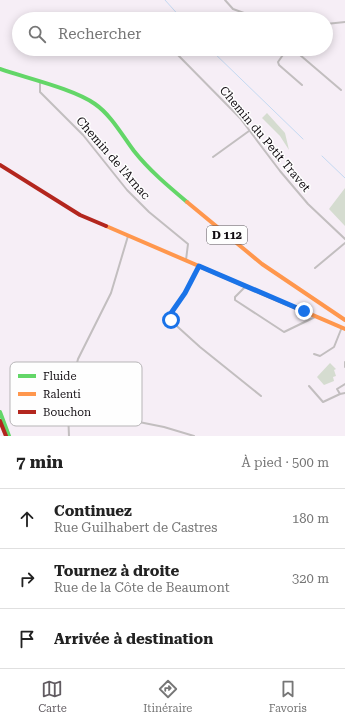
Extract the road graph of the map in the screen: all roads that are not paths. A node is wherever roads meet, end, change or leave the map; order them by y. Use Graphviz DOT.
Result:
graph roads {
  1 [pos="225,0"];
  2 [pos="241,12"];
  3 [pos="345,22"];
  4 [pos="333,23"];
  5 [pos="179,56"];
  6 [pos="282,56"];
  7 [pos="301,56"];
  8 [pos="0,69"];
  9 [pos="40,82"];
  10 [pos="302,85"];
  11 [pos="341,90"];
  12 [pos="249,131"];
  13 [pos="213,157"];
  14 [pos="0,165"];
  15 [pos="128,236"];
  16 [pos="345,240"];
  17 [pos="345,243"];
  18 [pos="186,260"];
  19 [pos="199,266"];
  20 [pos="315,268"];
  21 [pos="246,286"];
  22 [pos="316,316"];
  23 [pos="345,320"];
  24 [pos="343,328"];
  25 [pos="314,354"];
  26 [pos="77,362"];
  27 [pos="345,362"];
  28 [pos="345,367"];
  29 [pos="345,384"];
  30 [pos="309,386"];
  31 [pos="345,393"];
  32 [pos="340,394"];
  33 [pos="261,396"];
  34 [pos="0,412"];
  35 [pos="0,421"];
  36 [pos="142,422"];
  37 [pos="68,426"];
  38 [pos="6,436"];
  39 [pos="10,436"];
  40 [pos="69,436"];
  41 [pos="194,436"];
  1 -- 2 [label="street"];
  3 -- 4 [label="street"];
  5 -- 12 [label="street, Chemin du Petit Travet"];
  6 -- 10 [label="street"];
  7 -- 11 [label="street"];
  8 -- 9 [label="main road, D 112"];
  9 -- 18 [label="street, Chemin de l'Arnac"];
  9 -- 23 [label="main road, D 112"];
  12 -- 13 [label="street"];
  12 -- 16 [label="street, Chemin du Petit Travet"];
  14 -- 15 [label="main road"];
  15 -- 18 [label="main road"];
  15 -- 26 [label="street"];
  17 -- 20 [label="street"];
  18 -- 19 [label="main road"];
  19 -- 21 [label="main road"];
  19 -- 33 [label="street"];
  21 -- 22 [label="main road"];
  21 -- 22 [label="street"];
  22 -- 24 [label="main road"];
  24 -- 25 [label="street"];
  27 -- 28 [label="street"];
  29 -- 32 [label="street"];
  30 -- 32 [label="street"];
  31 -- 32 [label="street"];
  34 -- 39 [label="main road"];
  35 -- 38 [label="main road"];
  36 -- 41 [label="street"];
  37 -- 40 [label="street"];
}
